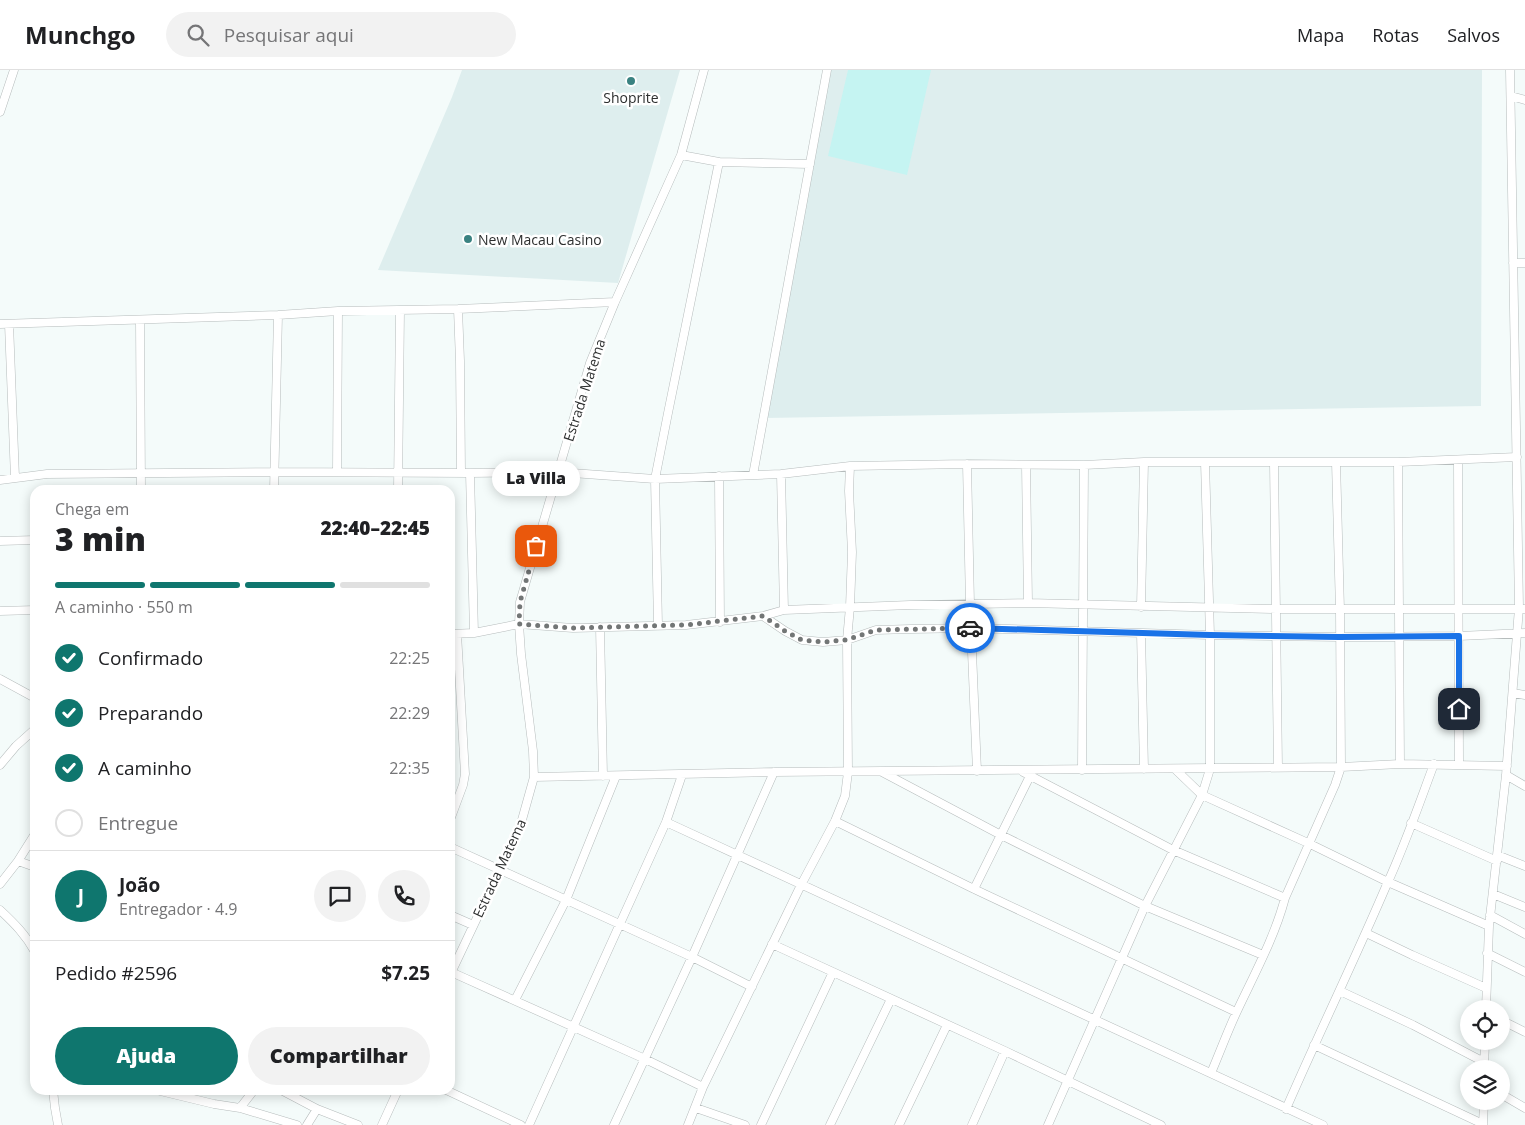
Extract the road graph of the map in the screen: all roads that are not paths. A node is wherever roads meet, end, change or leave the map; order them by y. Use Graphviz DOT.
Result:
graph roads {
  1 [pos="14,70"];
  2 [pos="704,70"];
  3 [pos="827,70"];
  4 [pos="1510,70"];
  5 [pos="1511,96"];
  6 [pos="1525,100"];
  7 [pos="0,112"];
  8 [pos="681,154"];
  9 [pos="719,162"];
  10 [pos="810,164"];
  11 [pos="1513,263"];
  12 [pos="1525,263"];
  13 [pos="615,302"];
  14 [pos="400,310"];
  15 [pos="458,310"];
  16 [pos="338,311"];
  17 [pos="278,315"];
  18 [pos="140,320"];
  19 [pos="0,324"];
  20 [pos="10,324"];
  21 [pos="1525,332"];
  22 [pos="1515,333"];
  23 [pos="1516,402"];
  24 [pos="1525,402"];
  25 [pos="1517,457"];
  26 [pos="1458,460"];
  27 [pos="1144,462"];
  28 [pos="1205,462"];
  29 [pos="1336,462"];
  30 [pos="1398,462"];
  31 [pos="1274,463"];
  32 [pos="967,464"];
  33 [pos="1026,465"];
  34 [pos="850,466"];
  35 [pos="1084,466"];
  36 [pos="1521,469"];
  37 [pos="275,472"];
  38 [pos="337,472"];
  39 [pos="398,472"];
  40 [pos="558,472"];
  41 [pos="461,473"];
  42 [pos="470,473"];
  43 [pos="142,474"];
  44 [pos="781,474"];
  45 [pos="752,475"];
  46 [pos="719,476"];
  47 [pos="15,478"];
  48 [pos="656,479"];
  49 [pos="0,480"];
  50 [pos="141,485"];
  51 [pos="274,485"];
  52 [pos="398,485"];
  53 [pos="1522,536"];
  54 [pos="0,540"];
  55 [pos="30,540"];
  56 [pos="1028,603"];
  57 [pos="970,604"];
  58 [pos="1082,604"];
  59 [pos="1141,606"];
  60 [pos="850,607"];
  61 [pos="1208,608"];
  62 [pos="1276,609"];
  63 [pos="1459,609"];
  64 [pos="1522,609"];
  65 [pos="30,610"];
  66 [pos="784,610"];
  67 [pos="1340,610"];
  68 [pos="1398,610"];
  69 [pos="0,611"];
  70 [pos="763,616"];
  71 [pos="720,622"];
  72 [pos="519,624"];
  73 [pos="658,625"];
  74 [pos="600,627"];
  75 [pos="971,628"];
  76 [pos="1082,630"];
  77 [pos="1141,633"];
  78 [pos="1521,633"];
  79 [pos="455,634"];
  80 [pos="474,634"];
  81 [pos="1210,635"];
  82 [pos="1276,636"];
  83 [pos="1459,636"];
  84 [pos="1339,637"];
  85 [pos="1398,637"];
  86 [pos="846,640"];
  87 [pos="455,647"];
  88 [pos="0,679"];
  89 [pos="1513,693"];
  90 [pos="30,695"];
  91 [pos="1525,695"];
  92 [pos="30,733"];
  93 [pos="1400,764"];
  94 [pos="1434,764"];
  95 [pos="1459,764"];
  96 [pos="0,766"];
  97 [pos="1507,766"];
  98 [pos="1278,767"];
  99 [pos="1341,767"];
  100 [pos="1144,769"];
  101 [pos="1175,769"];
  102 [pos="1210,769"];
  103 [pos="1082,770"];
  104 [pos="977,771"];
  105 [pos="1020,771"];
  106 [pos="774,772"];
  107 [pos="848,772"];
  108 [pos="881,772"];
  109 [pos="682,775"];
  110 [pos="1506,775"];
  111 [pos="603,776"];
  112 [pos="616,776"];
  113 [pos="1030,776"];
  114 [pos="534,777"];
  115 [pos="1525,786"];
  116 [pos="1202,795"];
  117 [pos="455,807"];
  118 [pos="835,821"];
  119 [pos="666,822"];
  120 [pos="1411,823"];
  121 [pos="1001,835"];
  122 [pos="30,842"];
  123 [pos="1308,843"];
  124 [pos="455,849"];
  125 [pos="1173,850"];
  126 [pos="738,855"];
  127 [pos="1497,858"];
  128 [pos="18,861"];
  129 [pos="30,865"];
  130 [pos="1525,866"];
  131 [pos="499,869"];
  132 [pos="1388,882"];
  133 [pos="0,884"];
  134 [pos="801,885"];
  135 [pos="974,889"];
  136 [pos="1493,894"];
  137 [pos="1285,898"];
  138 [pos="566,900"];
  139 [pos="1145,906"];
  140 [pos="1525,906"];
  141 [pos="0,910"];
  142 [pos="1490,915"];
  143 [pos="455,917"];
  144 [pos="620,924"];
  145 [pos="473,925"];
  146 [pos="1489,926"];
  147 [pos="1366,933"];
  148 [pos="1525,934"];
  149 [pos="30,942"];
  150 [pos="772,944"];
  151 [pos="1487,953"];
  152 [pos="1263,955"];
  153 [pos="692,957"];
  154 [pos="1122,958"];
  155 [pos="455,965"];
  156 [pos="833,972"];
  157 [pos="1525,972"];
  158 [pos="455,976"];
  159 [pos="752,987"];
  160 [pos="1486,988"];
  161 [pos="1340,991"];
  162 [pos="891,999"];
  163 [pos="515,1000"];
  164 [pos="1486,1000"];
  165 [pos="1236,1012"];
  166 [pos="1095,1020"];
  167 [pos="1510,1024"];
  168 [pos="948,1025"];
  169 [pos="573,1027"];
  170 [pos="1525,1032"];
  171 [pos="1314,1045"];
  172 [pos="1005,1051"];
  173 [pos="646,1060"];
  174 [pos="1475,1060"];
  175 [pos="1211,1073"];
  176 [pos="1067,1082"];
  177 [pos="703,1087"];
  178 [pos="455,1094"];
  179 [pos="53,1095"];
  180 [pos="177,1095"];
  181 [pos="250,1095"];
  182 [pos="290,1095"];
  183 [pos="396,1095"];
  184 [pos="1510,1099"];
  185 [pos="240,1108"];
  186 [pos="696,1108"];
  187 [pos="1525,1108"];
  188 [pos="317,1109"];
  189 [pos="1286,1109"];
  190 [pos="1484,1110"];
  191 [pos="58,1125"];
  192 [pos="297,1125"];
  193 [pos="306,1125"];
  194 [pos="358,1125"];
  195 [pos="382,1125"];
  196 [pos="521,1125"];
  197 [pos="529,1125"];
  198 [pos="614,1125"];
  199 [pos="688,1125"];
  200 [pos="745,1125"];
  201 [pos="761,1125"];
  202 [pos="830,1125"];
  203 [pos="900,1125"];
  204 [pos="972,1125"];
  205 [pos="1048,1125"];
  206 [pos="1161,1125"];
  207 [pos="1322,1125"];
  208 [pos="1483,1125"];
  1 -- 7 [label="street"];
  2 -- 8 [label="street, Estrada Matema"];
  3 -- 10 [label="street"];
  4 -- 5 [label="street"];
  5 -- 6 [label="street"];
  5 -- 11 [label="street"];
  8 -- 9 [label="street"];
  8 -- 13 [label="street, Estrada Matema"];
  9 -- 10 [label="street"];
  9 -- 48 [label="street"];
  10 -- 45 [label="street"];
  11 -- 12 [label="street"];
  11 -- 22 [label="street"];
  13 -- 15 [label="street"];
  13 -- 40 [label="street, Estrada Matema"];
  14 -- 15 [label="street"];
  14 -- 16 [label="street"];
  14 -- 39 [label="street"];
  15 -- 41 [label="street"];
  16 -- 17 [label="street"];
  16 -- 38 [label="street"];
  17 -- 18 [label="street"];
  17 -- 37 [label="street"];
  18 -- 20 [label="street"];
  18 -- 43 [label="street"];
  19 -- 20 [label="street"];
  20 -- 47 [label="street"];
  21 -- 22 [label="street"];
  22 -- 23 [label="street"];
  23 -- 24 [label="street"];
  23 -- 25 [label="street"];
  25 -- 26 [label="street"];
  25 -- 36 [label="street"];
  26 -- 30 [label="street"];
  26 -- 63 [label="street"];
  27 -- 28 [label="street"];
  27 -- 35 [label="street"];
  27 -- 59 [label="street"];
  28 -- 31 [label="street"];
  28 -- 61 [label="street"];
  29 -- 30 [label="street"];
  29 -- 31 [label="street"];
  29 -- 67 [label="street"];
  30 -- 68 [label="street"];
  31 -- 62 [label="street"];
  32 -- 33 [label="street"];
  32 -- 34 [label="street"];
  32 -- 57 [label="street"];
  33 -- 35 [label="street"];
  33 -- 56 [label="street"];
  34 -- 44 [label="street"];
  34 -- 60 [label="street"];
  35 -- 58 [label="street"];
  36 -- 53 [label="street"];
  37 -- 38 [label="street"];
  37 -- 43 [label="street"];
  37 -- 51 [label="street"];
  38 -- 39 [label="street"];
  39 -- 41 [label="street"];
  39 -- 52 [label="street"];
  40 -- 42 [label="street"];
  40 -- 48 [label="street"];
  40 -- 72 [label="street, Estrada Matema"];
  41 -- 42 [label="street"];
  42 -- 80 [label="street"];
  43 -- 47 [label="street"];
  43 -- 50 [label="street"];
  44 -- 45 [label="street"];
  44 -- 66 [label="street"];
  45 -- 46 [label="street"];
  46 -- 48 [label="street"];
  46 -- 71 [label="street"];
  47 -- 49 [label="street"];
  48 -- 73 [label="street"];
  53 -- 64 [label="street"];
  54 -- 55 [label="street"];
  56 -- 57 [label="street"];
  56 -- 58 [label="street"];
  57 -- 60 [label="street"];
  57 -- 75 [label="street"];
  58 -- 59 [label="street"];
  58 -- 76 [label="street"];
  59 -- 61 [label="street"];
  60 -- 66 [label="street"];
  60 -- 86 [label="street"];
  61 -- 62 [label="street"];
  61 -- 81 [label="street"];
  62 -- 67 [label="street"];
  62 -- 82 [label="street"];
  63 -- 64 [label="street"];
  63 -- 68 [label="street"];
  63 -- 83 [label="street"];
  64 -- 78 [label="street"];
  65 -- 69 [label="street"];
  66 -- 70 [label="street"];
  67 -- 68 [label="street"];
  67 -- 84 [label="street"];
  68 -- 85 [label="street"];
  70 -- 71 [label="street"];
  70 -- 86 [label="street"];
  71 -- 73 [label="street"];
  72 -- 74 [label="street"];
  72 -- 80 [label="street"];
  72 -- 114 [label="street, Estrada Matema"];
  73 -- 74 [label="street"];
  74 -- 111 [label="street"];
  75 -- 76 [label="street"];
  75 -- 86 [label="street"];
  75 -- 104 [label="street"];
  76 -- 77 [label="street"];
  76 -- 103 [label="street"];
  77 -- 81 [label="street"];
  77 -- 100 [label="street"];
  78 -- 83 [label="street"];
  78 -- 89 [label="street"];
  79 -- 80 [label="street"];
  81 -- 82 [label="street"];
  81 -- 102 [label="street"];
  82 -- 84 [label="street"];
  82 -- 98 [label="street"];
  83 -- 85 [label="street"];
  83 -- 95 [label="street"];
  84 -- 85 [label="street"];
  84 -- 99 [label="street"];
  85 -- 93 [label="street"];
  86 -- 107 [label="street"];
  87 -- 117 [label="street"];
  88 -- 90 [label="street"];
  89 -- 91 [label="street"];
  89 -- 97 [label="street"];
  92 -- 96 [label="street"];
  93 -- 94 [label="street"];
  93 -- 99 [label="street"];
  94 -- 95 [label="street"];
  94 -- 120 [label="street"];
  95 -- 97 [label="street"];
  97 -- 110 [label="street"];
  98 -- 99 [label="street"];
  98 -- 102 [label="street"];
  99 -- 123 [label="street"];
  100 -- 101 [label="street"];
  100 -- 103 [label="street"];
  101 -- 102 [label="street"];
  101 -- 116 [label="street"];
  102 -- 116 [label="street"];
  103 -- 105 [label="street"];
  104 -- 105 [label="street"];
  104 -- 108 [label="street"];
  105 -- 113 [label="street"];
  106 -- 107 [label="street"];
  106 -- 109 [label="street"];
  106 -- 126 [label="street"];
  107 -- 108 [label="street"];
  107 -- 118 [label="street"];
  108 -- 121 [label="street"];
  109 -- 112 [label="street"];
  109 -- 119 [label="street"];
  110 -- 115 [label="street"];
  110 -- 127 [label="street"];
  111 -- 112 [label="street"];
  111 -- 114 [label="street"];
  112 -- 138 [label="street"];
  113 -- 121 [label="street"];
  113 -- 125 [label="street"];
  114 -- 131 [label="street, Estrada Matema"];
  116 -- 123 [label="street"];
  116 -- 125 [label="street"];
  118 -- 134 [label="street"];
  118 -- 135 [label="street"];
  119 -- 126 [label="street"];
  119 -- 144 [label="street"];
  120 -- 127 [label="street"];
  120 -- 132 [label="street"];
  121 -- 135 [label="street"];
  121 -- 139 [label="street"];
  122 -- 128 [label="street"];
  123 -- 132 [label="street"];
  123 -- 137 [label="street"];
  124 -- 131 [label="street"];
  125 -- 137 [label="street"];
  125 -- 139 [label="street"];
  126 -- 134 [label="street"];
  126 -- 153 [label="street"];
  127 -- 130 [label="street"];
  127 -- 136 [label="street"];
  128 -- 129 [label="street"];
  128 -- 133 [label="street"];
  131 -- 138 [label="street"];
  131 -- 145 [label="street, Estrada Matema"];
  132 -- 146 [label="street"];
  132 -- 147 [label="street"];
  134 -- 150 [label="street"];
  134 -- 166 [label="street"];
  135 -- 154 [label="street"];
  136 -- 140 [label="street"];
  136 -- 142 [label="street"];
  137 -- 152 [label="street"];
  138 -- 144 [label="street"];
  138 -- 163 [label="street"];
  139 -- 152 [label="street"];
  139 -- 154 [label="street"];
  141 -- 149 [label="street"];
  142 -- 146 [label="street"];
  142 -- 148 [label="street"];
  143 -- 145 [label="street"];
  144 -- 153 [label="street"];
  144 -- 169 [label="street"];
  145 -- 155 [label="street, Estrada Matema"];
  146 -- 151 [label="street"];
  147 -- 160 [label="street"];
  147 -- 161 [label="street"];
  150 -- 156 [label="street"];
  150 -- 159 [label="street"];
  151 -- 157 [label="street"];
  151 -- 160 [label="street"];
  152 -- 165 [label="street"];
  153 -- 159 [label="street"];
  153 -- 173 [label="street"];
  154 -- 165 [label="street"];
  154 -- 166 [label="street"];
  156 -- 162 [label="street"];
  156 -- 201 [label="street"];
  158 -- 163 [label="street"];
  159 -- 177 [label="street"];
  160 -- 164 [label="street"];
  161 -- 171 [label="street"];
  161 -- 174 [label="street"];
  162 -- 168 [label="street"];
  162 -- 202 [label="street"];
  163 -- 169 [label="street"];
  165 -- 175 [label="street"];
  166 -- 175 [label="street"];
  166 -- 176 [label="street"];
  167 -- 170 [label="street"];
  168 -- 172 [label="street"];
  168 -- 203 [label="street"];
  169 -- 173 [label="street"];
  169 -- 197 [label="street"];
  171 -- 189 [label="street"];
  171 -- 208 [label="street"];
  172 -- 176 [label="street"];
  172 -- 204 [label="street"];
  173 -- 177 [label="street"];
  173 -- 198 [label="street"];
  175 -- 189 [label="street"];
  176 -- 205 [label="street"];
  176 -- 206 [label="street"];
  177 -- 186 [label="street"];
  178 -- 196 [label="street"];
  179 -- 191 [label="street"];
  180 -- 185 [label="street"];
  181 -- 185 [label="street"];
  182 -- 188 [label="street"];
  183 -- 195 [label="street"];
  184 -- 187 [label="street"];
  185 -- 192 [label="street"];
  186 -- 199 [label="street"];
  186 -- 200 [label="street"];
  188 -- 193 [label="street"];
  188 -- 194 [label="street"];
  189 -- 207 [label="street"];
  190 -- 208 [label="street"];
}
